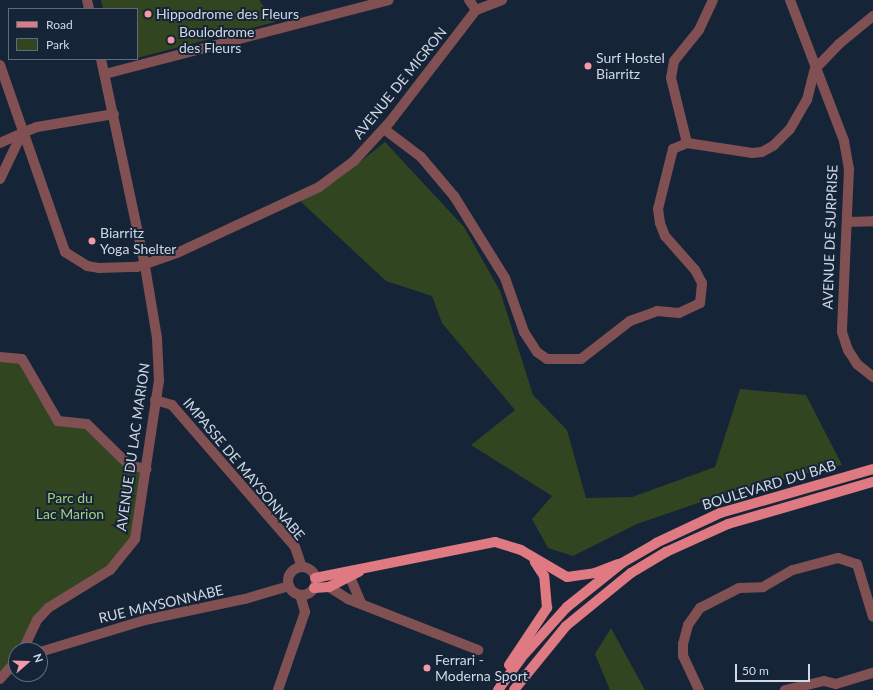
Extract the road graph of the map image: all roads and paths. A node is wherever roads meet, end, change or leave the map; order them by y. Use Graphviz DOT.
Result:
graph roads {
  1 [pos="389,0"];
  2 [pos="470,0"];
  3 [pos="502,0"];
  4 [pos="713,0"];
  5 [pos="790,0"];
  6 [pos="476,10"];
  7 [pos="873,16"];
  8 [pos="101,60"];
  9 [pos="0,65"];
  10 [pos="815,69"];
  11 [pos="105,74"];
  12 [pos="114,114"];
  13 [pos="384,129"];
  14 [pos="22,133"];
  15 [pos="0,143"];
  16 [pos="686,143"];
  17 [pos="0,179"];
  18 [pos="873,221"];
  19 [pos="848,222"];
  20 [pos="145,266"];
  21 [pos="0,357"];
  22 [pos="873,377"];
  23 [pos="155,400"];
  24 [pos="147,469"];
  25 [pos="873,469"];
  26 [pos="873,482"];
  27 [pos="534,560"];
  28 [pos="622,563"];
  29 [pos="302,567"];
  30 [pos="364,568"];
  31 [pos="340,573"];
  32 [pos="350,577"];
  33 [pos="315,583"];
  34 [pos="289,586"];
  35 [pos="329,587"];
  36 [pos="300,595"];
  37 [pos="361,603"];
  38 [pos="873,616"];
  39 [pos="27,642"];
  40 [pos="48,650"];
  41 [pos="478,650"];
  42 [pos="8,670"];
  43 [pos="873,673"];
  44 [pos="0,679"];
  45 [pos="278,690"];
  46 [pos="497,690"];
  47 [pos="514,690"];
  48 [pos="699,690"];
  49 [pos="785,690"];
  1 -- 11 [label="street"];
  2 -- 6 [label="street"];
  3 -- 6 [label="street"];
  4 -- 16 [label="street"];
  5 -- 10 [label="street, AVENUE DE SURPRISE"];
  6 -- 13 [label="street, AVENUE DE MIGRON"];
  7 -- 10 [label="street"];
  8 -- 11 [label="street, AVENUE DU LAC MARION"];
  9 -- 14 [label="street"];
  10 -- 16 [label="street"];
  10 -- 19 [label="street, AVENUE DE SURPRISE"];
  11 -- 12 [label="street, AVENUE DU LAC MARION"];
  12 -- 14 [label="street"];
  12 -- 20 [label="street, AVENUE DU LAC MARION"];
  13 -- 16 [label="street"];
  13 -- 20 [label="street, AVENUE DE MIGRON"];
  14 -- 15 [label="street"];
  14 -- 17 [label="street"];
  14 -- 20 [label="street"];
  18 -- 19 [label="street"];
  19 -- 22 [label="street, AVENUE DE SURPRISE"];
  20 -- 23 [label="street, AVENUE DU LAC MARION"];
  21 -- 24 [label="street"];
  23 -- 24 [label="street, AVENUE DU LAC MARION"];
  23 -- 29 [label="street, IMPASSE DE MAYSONNABE"];
  24 -- 39 [label="street, AVENUE DU LAC MARION"];
  25 -- 28 [label="main road, BOULEVARD DU BAB"];
  26 -- 47 [label="main road, BOULEVARD DU BAB"];
  27 -- 28 [label="main road"];
  27 -- 30 [label="main road"];
  27 -- 46 [label="main road"];
  28 -- 46 [label="main road, BOULEVARD DU BAB"];
  29 -- 33 [label="street"];
  29 -- 34 [label="street"];
  30 -- 31 [label="main road"];
  30 -- 32 [label="main road"];
  31 -- 32 [label="street"];
  31 -- 33 [label="main road"];
  32 -- 35 [label="main road"];
  32 -- 37 [label="street"];
  33 -- 35 [label="main road"];
  33 -- 36 [label="street"];
  34 -- 36 [label="street"];
  34 -- 40 [label="street, RUE MAYSONNABE"];
  35 -- 37 [label="street"];
  36 -- 45 [label="street"];
  37 -- 41 [label="street"];
  38 -- 48 [label="street"];
  42 -- 44 [label="street"];
  43 -- 49 [label="street"];
}
